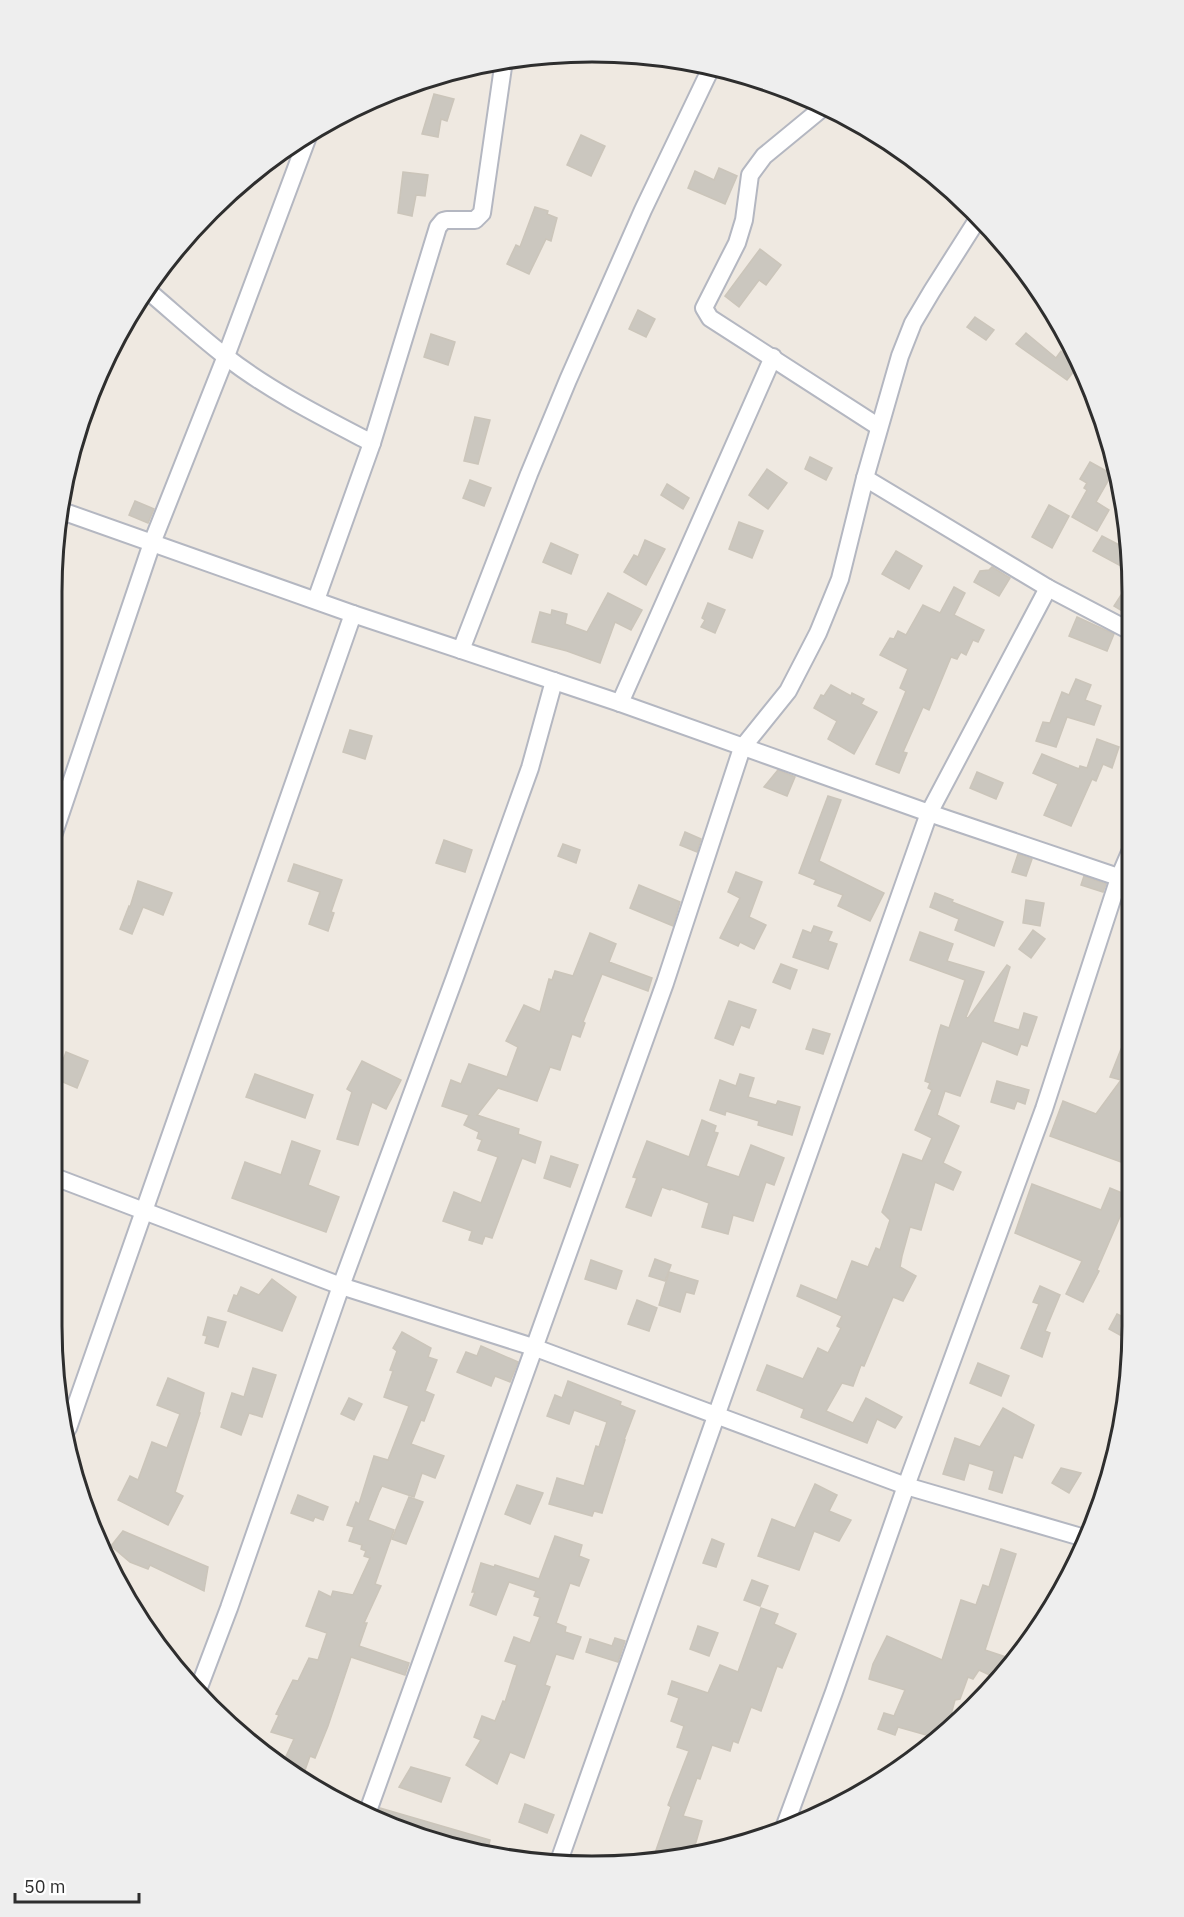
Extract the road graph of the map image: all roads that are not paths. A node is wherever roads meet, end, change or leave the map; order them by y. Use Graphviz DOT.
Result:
graph roads {
  1 [pos="503,70"];
  2 [pos="708,75"];
  3 [pos="818,112"];
  4 [pos="304,147"];
  5 [pos="974,225"];
  6 [pos="153,295"];
  7 [pos="226,356"];
  8 [pos="773,357"];
  9 [pos="879,427"];
  10 [pos="372,443"];
  11 [pos="865,478"];
  12 [pos="68,513"];
  13 [pos="152,543"];
  14 [pos="1048,588"];
  15 [pos="316,600"];
  16 [pos="353,614"];
  17 [pos="1122,627"];
  18 [pos="461,650"];
  19 [pos="554,681"];
  20 [pos="620,703"];
  21 [pos="742,748"];
  22 [pos="62,809"];
  23 [pos="928,813"];
  24 [pos="1122,879"];
  25 [pos="1122,888"];
  26 [pos="62,1180"];
  27 [pos="144,1213"];
  28 [pos="341,1286"];
  29 [pos="533,1347"];
  30 [pos="716,1415"];
  31 [pos="71,1420"];
  32 [pos="906,1486"];
  33 [pos="1078,1536"];
  34 [pos="201,1683"];
  35 [pos="369,1806"];
  36 [pos="788,1818"];
  37 [pos="561,1854"];
  1 -- 10 [label="street"];
  2 -- 18 [label="street"];
  3 -- 8 [label="street"];
  4 -- 7 [label="street"];
  5 -- 9 [label="street"];
  6 -- 7 [label="street"];
  7 -- 10 [label="street"];
  7 -- 13 [label="street"];
  8 -- 9 [label="street"];
  8 -- 20 [label="street"];
  9 -- 11 [label="street"];
  10 -- 15 [label="street"];
  11 -- 14 [label="street"];
  11 -- 21 [label="street"];
  12 -- 13 [label="street"];
  13 -- 15 [label="street"];
  13 -- 22 [label="street"];
  14 -- 17 [label="street"];
  14 -- 23 [label="street"];
  15 -- 16 [label="street"];
  16 -- 18 [label="street"];
  16 -- 27 [label="street"];
  18 -- 19 [label="street"];
  19 -- 20 [label="street"];
  19 -- 28 [label="street"];
  20 -- 21 [label="street"];
  21 -- 23 [label="street"];
  21 -- 29 [label="street"];
  23 -- 24 [label="street"];
  23 -- 30 [label="street"];
  25 -- 32 [label="street"];
  26 -- 27 [label="street"];
  27 -- 28 [label="street"];
  27 -- 31 [label="street"];
  28 -- 29 [label="street"];
  28 -- 34 [label="street"];
  29 -- 30 [label="street"];
  29 -- 35 [label="street"];
  30 -- 32 [label="street"];
  30 -- 37 [label="street"];
  32 -- 33 [label="street"];
  32 -- 36 [label="street"];
}
